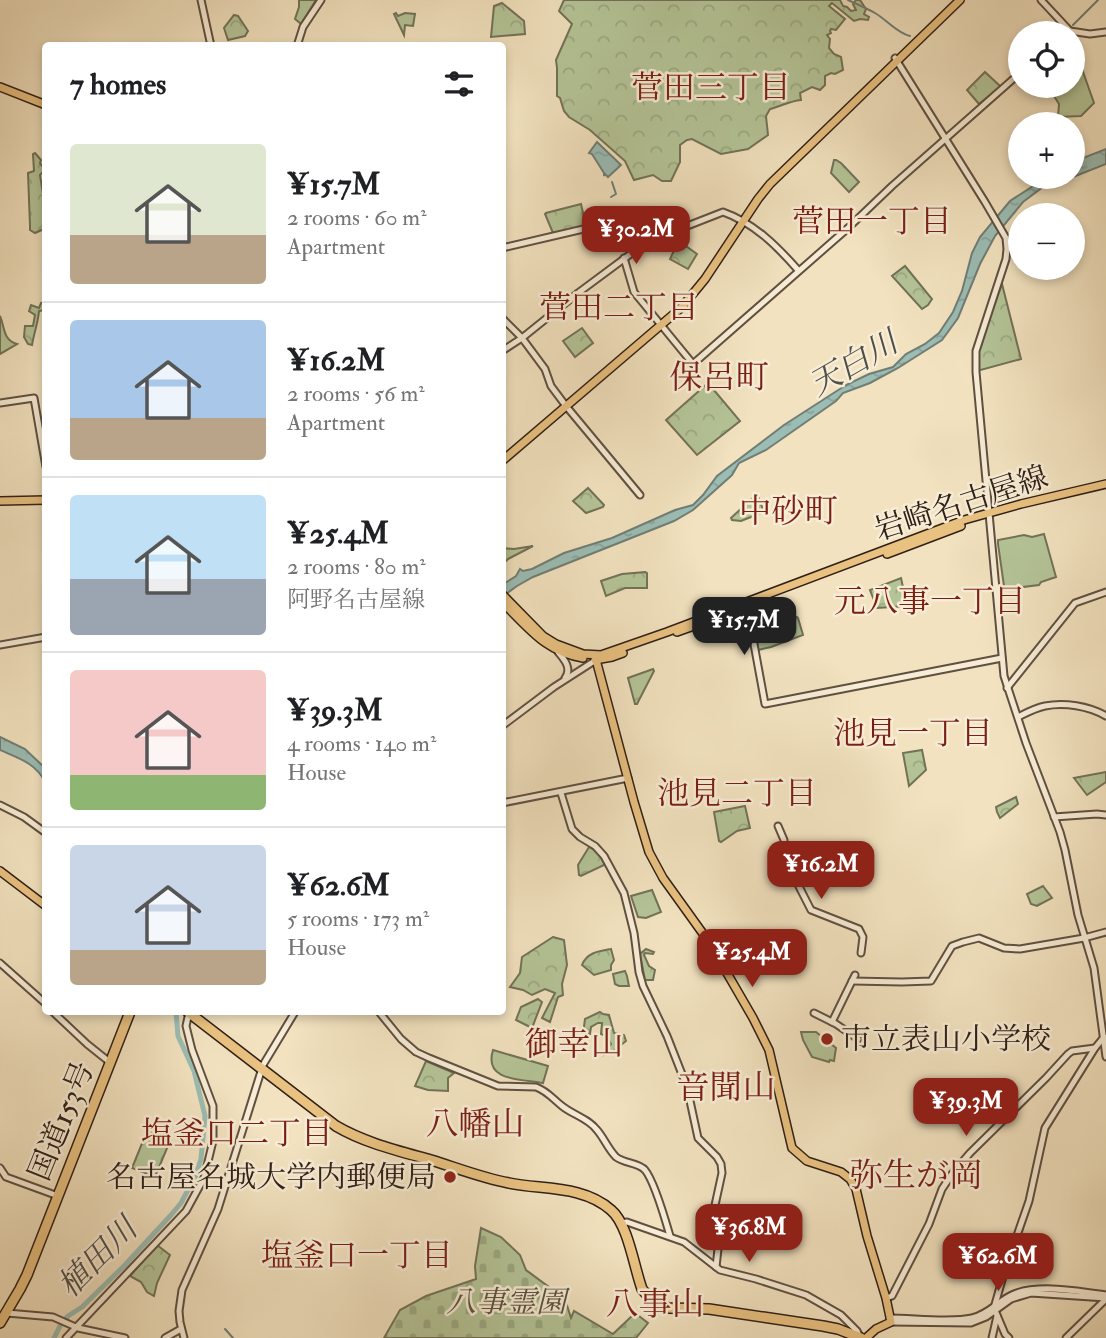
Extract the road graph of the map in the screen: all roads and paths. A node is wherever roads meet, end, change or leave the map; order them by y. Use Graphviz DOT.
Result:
graph roads {
  1 [pos="201,0"];
  2 [pos="321,0"];
  3 [pos="955,0"];
  4 [pos="960,0"];
  5 [pos="1041,0"];
  6 [pos="1059,21"];
  7 [pos="1106,32"];
  8 [pos="1085,34"];
  9 [pos="210,42"];
  10 [pos="297,42"];
  11 [pos="895,59"];
  12 [pos="1008,84"];
  13 [pos="0,87"];
  14 [pos="42,103"];
  15 [pos="946,139"];
  16 [pos="616,218"];
  17 [pos="741,221"];
  18 [pos="506,247"];
  19 [pos="624,258"];
  20 [pos="798,270"];
  21 [pos="506,322"];
  22 [pos="661,324"];
  23 [pos="522,338"];
  24 [pos="506,348"];
  25 [pos="0,403"];
  26 [pos="564,404"];
  27 [pos="42,444"];
  28 [pos="506,455"];
  29 [pos="1106,485"];
  30 [pos="640,495"];
  31 [pos="42,498"];
  32 [pos="0,499"];
  33 [pos="989,514"];
  34 [pos="1106,592"];
  35 [pos="506,598"];
  36 [pos="506,606"];
  37 [pos="747,606"];
  38 [pos="42,637"];
  39 [pos="542,638"];
  40 [pos="0,645"];
  41 [pos="558,652"];
  42 [pos="594,658"];
  43 [pos="1002,658"];
  44 [pos="560,683"];
  45 [pos="1007,688"];
  46 [pos="1106,716"];
  47 [pos="1018,717"];
  48 [pos="506,723"];
  49 [pos="628,778"];
  50 [pos="561,793"];
  51 [pos="506,802"];
  52 [pos="0,805"];
  53 [pos="1106,815"];
  54 [pos="1054,817"];
  55 [pos="778,826"];
  56 [pos="42,830"];
  57 [pos="0,868"];
  58 [pos="42,899"];
  59 [pos="1106,932"];
  60 [pos="1084,938"];
  61 [pos="861,953"];
  62 [pos="0,963"];
  63 [pos="42,1000"];
  64 [pos="814,1013"];
  65 [pos="56,1015"];
  66 [pos="127,1015"];
  67 [pos="127,1015"];
  68 [pos="186,1015"];
  69 [pos="189,1015"];
  70 [pos="293,1015"];
  71 [pos="381,1015"];
  72 [pos="832,1022"];
  73 [pos="1104,1031"];
  74 [pos="858,1039"];
  75 [pos="1095,1048"];
  76 [pos="1106,1057"];
  77 [pos="107,1060"];
  78 [pos="261,1071"];
  79 [pos="0,1168"];
  80 [pos="56,1195"];
  81 [pos="619,1224"];
  82 [pos="670,1236"];
  83 [pos="716,1267"];
  84 [pos="1106,1297"];
  85 [pos="886,1298"];
  86 [pos="995,1312"];
  87 [pos="3,1314"];
  88 [pos="891,1320"];
  89 [pos="0,1323"];
  90 [pos="75,1326"];
  91 [pos="181,1329"];
  92 [pos="66,1338"];
  93 [pos="125,1338"];
  94 [pos="165,1338"];
  95 [pos="184,1338"];
  96 [pos="849,1338"];
  97 [pos="862,1338"];
  98 [pos="992,1338"];
  99 [pos="1009,1338"];
  100 [pos="1066,1338"];
  1 -- 9 [label="street"];
  2 -- 10 [label="street"];
  3 -- 11 [label="main road"];
  4 -- 11 [label="main road"];
  5 -- 6 [label="street"];
  7 -- 8 [label="street"];
  11 -- 15 [label="street"];
  11 -- 17 [label="main road"];
  12 -- 15 [label="street"];
  13 -- 14 [label="main road"];
  15 -- 20 [label="street"];
  15 -- 33 [label="street"];
  16 -- 18 [label="street"];
  17 -- 19 [label="street"];
  17 -- 20 [label="street"];
  17 -- 22 [label="main road"];
  19 -- 22 [label="street"];
  19 -- 23 [label="street"];
  20 -- 22 [label="street"];
  21 -- 23 [label="street"];
  22 -- 26 [label="main road"];
  23 -- 24 [label="street"];
  23 -- 26 [label="street"];
  25 -- 27 [label="street"];
  26 -- 28 [label="main road"];
  26 -- 30 [label="street"];
  29 -- 33 [label="main road, 岩崎名古屋線"];
  31 -- 32 [label="main road"];
  33 -- 37 [label="main road, 岩崎名古屋線"];
  33 -- 42 [label="main road, 岩崎名古屋線"];
  33 -- 43 [label="street"];
  34 -- 45 [label="street"];
  35 -- 39 [label="main road"];
  36 -- 39 [label="main road"];
  37 -- 42 [label="main road, 岩崎名古屋線"];
  37 -- 43 [label="street"];
  38 -- 40 [label="street"];
  39 -- 41 [label="main road"];
  39 -- 42 [label="main road"];
  41 -- 42 [label="main road"];
  41 -- 44 [label="street"];
  42 -- 44 [label="street"];
  42 -- 49 [label="main road"];
  43 -- 45 [label="street"];
  44 -- 48 [label="street"];
  45 -- 47 [label="street"];
  46 -- 47 [label="street"];
  47 -- 54 [label="street"];
  49 -- 50 [label="street"];
  49 -- 85 [label="main road"];
  50 -- 51 [label="street"];
  50 -- 83 [label="street"];
  52 -- 56 [label="street"];
  53 -- 54 [label="street"];
  54 -- 60 [label="street"];
  55 -- 61 [label="street"];
  57 -- 58 [label="main road"];
  59 -- 60 [label="street"];
  60 -- 72 [label="street"];
  60 -- 73 [label="street"];
  62 -- 63 [label="street"];
  64 -- 72 [label="street"];
  65 -- 77 [label="street"];
  66 -- 77 [label="highway, 国道153号"];
  67 -- 80 [label="highway, 国道153号"];
  68 -- 90 [label="street"];
  69 -- 78 [label="highway"];
  70 -- 78 [label="street"];
  71 -- 82 [label="street"];
  72 -- 74 [label="street"];
  73 -- 75 [label="street"];
  73 -- 76 [label="street"];
  75 -- 85 [label="street"];
  75 -- 86 [label="street"];
  77 -- 80 [label="highway, 国道153号"];
  78 -- 81 [label="highway"];
  78 -- 91 [label="street"];
  79 -- 80 [label="street"];
  80 -- 87 [label="highway, 国道153号"];
  81 -- 82 [label="street"];
  81 -- 96 [label="highway"];
  81 -- 97 [label="highway"];
  82 -- 83 [label="street"];
  83 -- 97 [label="street"];
  84 -- 86 [label="street"];
  84 -- 100 [label="street"];
  85 -- 88 [label="main road"];
  86 -- 88 [label="street"];
  86 -- 98 [label="street"];
  86 -- 99 [label="street"];
  87 -- 89 [label="highway, 国道153号"];
  87 -- 90 [label="street"];
  88 -- 97 [label="main road"];
  90 -- 92 [label="street"];
  90 -- 93 [label="street"];
  91 -- 94 [label="street"];
  91 -- 95 [label="street"];
}
